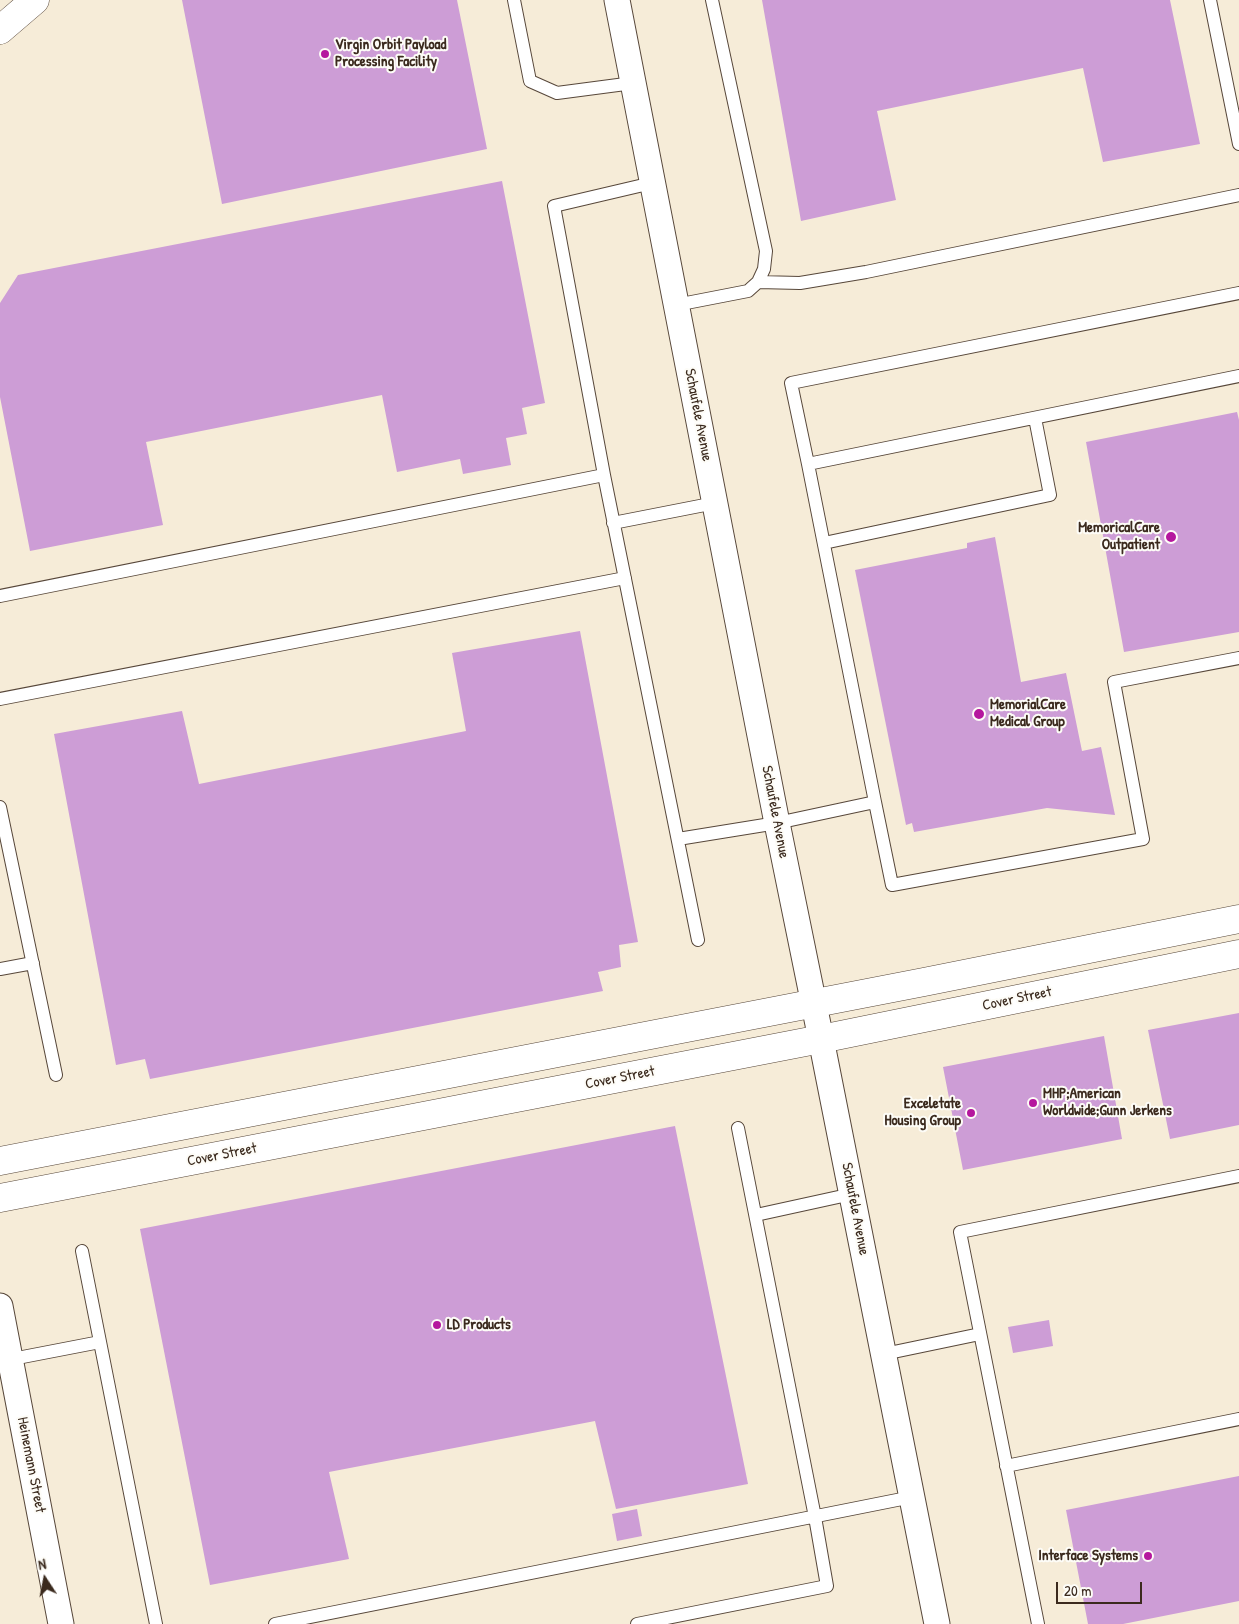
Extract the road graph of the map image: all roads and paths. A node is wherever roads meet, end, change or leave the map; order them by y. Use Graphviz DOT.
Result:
graph roads {
  1 [pos="35,0"];
  2 [pos="514,0"];
  3 [pos="617,0"];
  4 [pos="712,0"];
  5 [pos="1210,0"];
  6 [pos="1,28"];
  7 [pos="633,83"];
  8 [pos="1239,144"];
  9 [pos="652,183"];
  10 [pos="1239,195"];
  11 [pos="758,282"];
  12 [pos="1239,293"];
  13 [pos="676,305"];
  14 [pos="1239,376"];
  15 [pos="1035,418"];
  16 [pos="808,464"];
  17 [pos="604,475"];
  18 [pos="715,503"];
  19 [pos="613,523"];
  20 [pos="824,544"];
  21 [pos="625,578"];
  22 [pos="0,596"];
  23 [pos="1239,658"];
  24 [pos="0,699"];
  25 [pos="875,802"];
  26 [pos="0,807"];
  27 [pos="777,823"];
  28 [pos="678,839"];
  29 [pos="1239,919"];
  30 [pos="698,940"];
  31 [pos="1239,954"];
  32 [pos="33,963"];
  33 [pos="0,969"];
  34 [pos="814,1004"];
  35 [pos="821,1040"];
  36 [pos="56,1074"];
  37 [pos="738,1128"];
  38 [pos="0,1161"];
  39 [pos="1239,1176"];
  40 [pos="852,1194"];
  41 [pos="0,1198"];
  42 [pos="756,1215"];
  43 [pos="82,1251"];
  44 [pos="0,1306"];
  45 [pos="980,1334"];
  46 [pos="100,1342"];
  47 [pos="884,1354"];
  48 [pos="5,1360"];
  49 [pos="1239,1419"];
  50 [pos="1006,1466"];
  51 [pos="912,1497"];
  52 [pos="815,1516"];
  53 [pos="61,1624"];
  54 [pos="156,1624"];
  55 [pos="275,1624"];
  56 [pos="637,1624"];
  57 [pos="937,1624"];
  58 [pos="1038,1624"];
  1 -- 6 [label="street"];
  2 -- 7 [label="lane"];
  3 -- 7 [label="street, Schaufele Avenue"];
  4 -- 11 [label="lane"];
  5 -- 8 [label="lane"];
  7 -- 9 [label="street, Schaufele Avenue"];
  9 -- 13 [label="street, Schaufele Avenue"];
  9 -- 17 [label="lane"];
  10 -- 11 [label="lane"];
  11 -- 13 [label="lane"];
  12 -- 16 [label="lane"];
  13 -- 18 [label="street, Schaufele Avenue"];
  14 -- 15 [label="lane"];
  15 -- 16 [label="lane"];
  15 -- 20 [label="lane"];
  16 -- 20 [label="lane"];
  17 -- 19 [label="lane"];
  17 -- 22 [label="lane"];
  18 -- 19 [label="lane"];
  18 -- 27 [label="street, Schaufele Avenue"];
  19 -- 21 [label="lane"];
  20 -- 25 [label="lane"];
  21 -- 24 [label="lane"];
  21 -- 28 [label="lane"];
  23 -- 25 [label="lane"];
  25 -- 27 [label="lane"];
  26 -- 32 [label="lane"];
  27 -- 28 [label="lane"];
  27 -- 34 [label="street, Schaufele Avenue"];
  28 -- 30 [label="lane"];
  29 -- 34 [label="street"];
  31 -- 35 [label="street, Cover Street"];
  32 -- 33 [label="lane"];
  32 -- 36 [label="lane"];
  34 -- 35 [label="street, Schaufele Avenue"];
  34 -- 38 [label="street"];
  35 -- 40 [label="street, Schaufele Avenue"];
  35 -- 41 [label="street, Cover Street"];
  37 -- 42 [label="lane"];
  39 -- 45 [label="lane"];
  40 -- 42 [label="lane"];
  40 -- 47 [label="street, Schaufele Avenue"];
  42 -- 52 [label="lane"];
  43 -- 46 [label="lane"];
  44 -- 48 [label="street, Heinemann Street"];
  45 -- 47 [label="lane"];
  45 -- 50 [label="lane"];
  46 -- 48 [label="lane"];
  46 -- 54 [label="lane"];
  47 -- 51 [label="street, Schaufele Avenue"];
  48 -- 53 [label="street, Heinemann Street"];
  49 -- 50 [label="lane"];
  50 -- 58 [label="lane"];
  51 -- 52 [label="lane"];
  51 -- 57 [label="street, Schaufele Avenue"];
  52 -- 55 [label="lane"];
  52 -- 56 [label="lane"];
}
